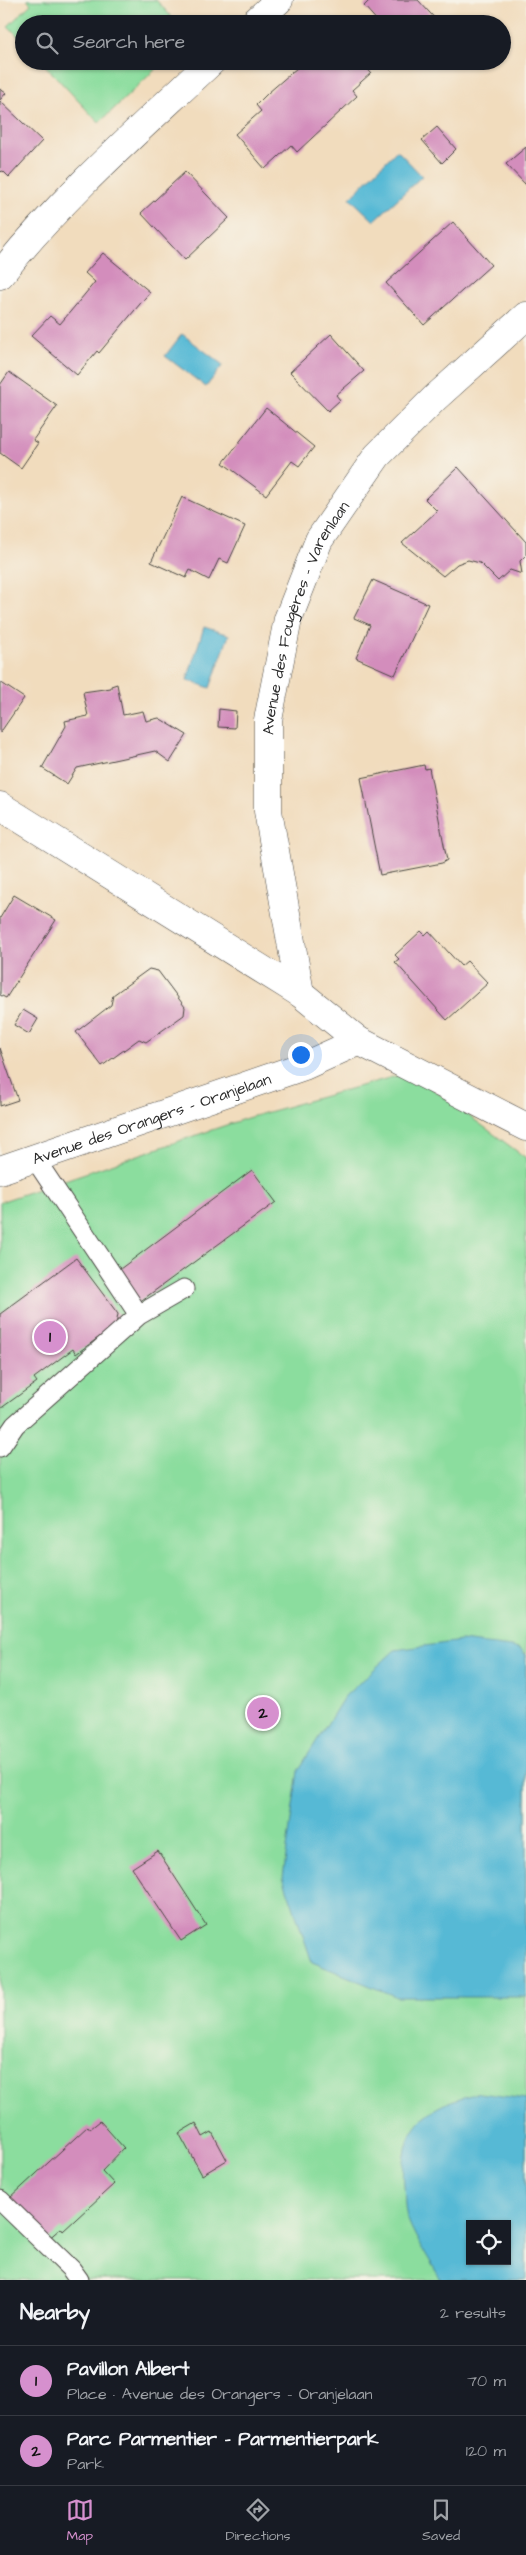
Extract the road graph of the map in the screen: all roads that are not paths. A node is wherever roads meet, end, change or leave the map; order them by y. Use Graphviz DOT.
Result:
graph roads {
  1 [pos="279,0"];
  2 [pos="263,15"];
  3 [pos="203,70"];
  4 [pos="0,274"];
  5 [pos="526,316"];
  6 [pos="0,806"];
  7 [pos="300,993"];
  8 [pos="359,1041"];
  9 [pos="526,1126"];
  10 [pos="35,1159"];
  11 [pos="0,1170"];
  12 [pos="184,1289"];
  13 [pos="139,1315"];
  14 [pos="0,1447"];
  15 [pos="0,2200"];
  16 [pos="79,2280"];
  1 -- 2 [label="street"];
  3 -- 4 [label="street"];
  5 -- 7 [label="street, Avenue des Fougères - Varenlaan"];
  6 -- 7 [label="street"];
  7 -- 8 [label="street"];
  8 -- 9 [label="street"];
  8 -- 10 [label="street, Avenue des Orangers - Oranjelaan"];
  10 -- 11 [label="street, Avenue des Orangers - Oranjelaan"];
  10 -- 13 [label="lane"];
  12 -- 13 [label="lane"];
  13 -- 14 [label="lane"];
  15 -- 16 [label="lane"];
}
